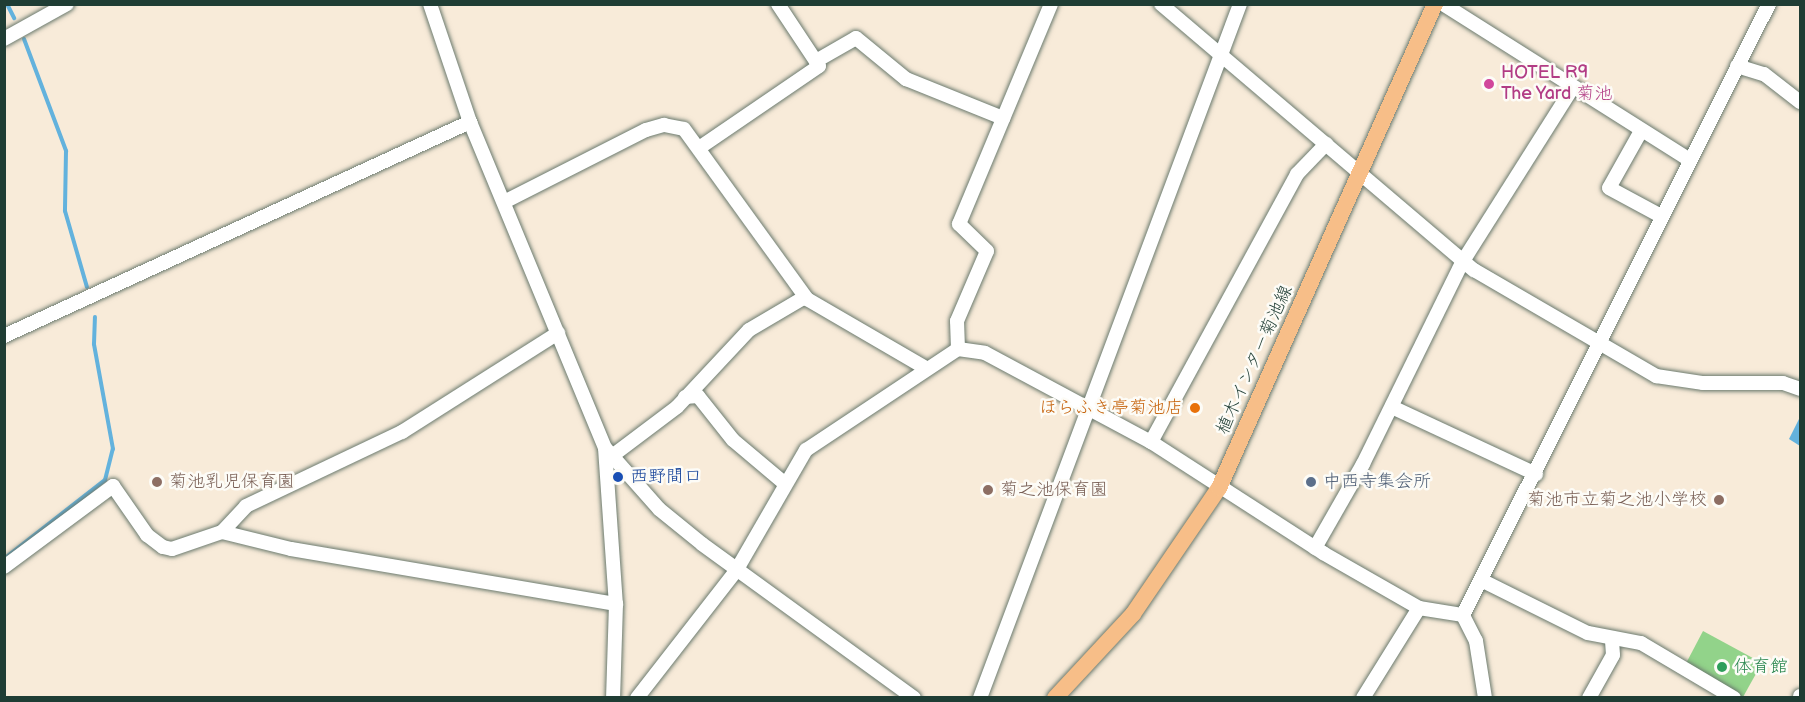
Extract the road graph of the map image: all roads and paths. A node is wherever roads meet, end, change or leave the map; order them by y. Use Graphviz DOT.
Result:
graph roads {
  1 [pos="67,4"];
  2 [pos="430,4"];
  3 [pos="778,4"];
  4 [pos="1051,4"];
  5 [pos="1161,4"];
  6 [pos="1240,4"];
  7 [pos="1435,4"];
  8 [pos="1443,4"];
  9 [pos="1769,4"];
  10 [pos="4,39"];
  11 [pos="1223,56"];
  12 [pos="816,61"];
  13 [pos="1737,66"];
  14 [pos="1573,87"];
  15 [pos="1800,102"];
  16 [pos="1003,118"];
  17 [pos="470,122"];
  18 [pos="1641,131"];
  19 [pos="1326,144"];
  20 [pos="699,148"];
  21 [pos="1688,159"];
  22 [pos="1359,174"];
  23 [pos="504,202"];
  24 [pos="1661,216"];
  25 [pos="1463,261"];
  26 [pos="805,297"];
  27 [pos="558,333"];
  28 [pos="4,336"];
  29 [pos="1599,343"];
  30 [pos="958,349"];
  31 [pos="924,368"];
  32 [pos="1800,389"];
  33 [pos="685,397"];
  34 [pos="1392,407"];
  35 [pos="1088,411"];
  36 [pos="1151,442"];
  37 [pos="608,452"];
  38 [pos="1536,474"];
  39 [pos="784,483"];
  40 [pos="1219,488"];
  41 [pos="222,532"];
  42 [pos="1315,548"];
  43 [pos="4,567"];
  44 [pos="736,571"];
  45 [pos="1481,580"];
  46 [pos="616,604"];
  47 [pos="1419,608"];
  48 [pos="1463,615"];
  49 [pos="1612,639"];
  50 [pos="614,698"];
  51 [pos="637,698"];
  52 [pos="914,698"];
  53 [pos="980,698"];
  54 [pos="1055,698"];
  55 [pos="1363,698"];
  56 [pos="1485,698"];
  57 [pos="1589,698"];
  58 [pos="1734,698"];
  1 -- 10 [label="street"];
  2 -- 17 [label="street"];
  3 -- 12 [label="street"];
  4 -- 16 [label="street"];
  5 -- 11 [label="street"];
  6 -- 11 [label="street"];
  7 -- 22 [label="main road, 植木インター菊池線"];
  8 -- 14 [label="street"];
  9 -- 13 [label="street"];
  11 -- 19 [label="street"];
  11 -- 35 [label="street"];
  12 -- 16 [label="street"];
  12 -- 20 [label="street"];
  13 -- 15 [label="street"];
  13 -- 21 [label="street"];
  14 -- 18 [label="street"];
  14 -- 25 [label="street"];
  16 -- 30 [label="street"];
  17 -- 23 [label="street"];
  17 -- 28 [label="street"];
  18 -- 21 [label="street"];
  18 -- 24 [label="street"];
  19 -- 22 [label="street"];
  19 -- 36 [label="street"];
  20 -- 23 [label="street"];
  20 -- 26 [label="street"];
  21 -- 24 [label="street"];
  22 -- 25 [label="street"];
  22 -- 40 [label="main road, 植木インター菊池線"];
  23 -- 27 [label="street"];
  24 -- 29 [label="street"];
  25 -- 29 [label="street"];
  25 -- 34 [label="street"];
  26 -- 31 [label="street"];
  26 -- 33 [label="street"];
  27 -- 37 [label="street"];
  27 -- 41 [label="street"];
  29 -- 32 [label="street"];
  29 -- 38 [label="street"];
  30 -- 31 [label="street"];
  30 -- 35 [label="street"];
  31 -- 39 [label="street"];
  33 -- 37 [label="street"];
  33 -- 39 [label="street"];
  34 -- 38 [label="street"];
  34 -- 42 [label="street"];
  35 -- 36 [label="street"];
  35 -- 53 [label="street"];
  36 -- 40 [label="street"];
  37 -- 44 [label="street"];
  37 -- 46 [label="street"];
  38 -- 45 [label="street"];
  39 -- 44 [label="street"];
  40 -- 42 [label="street"];
  40 -- 54 [label="main road, 植木インター菊池線"];
  41 -- 43 [label="street"];
  41 -- 46 [label="street"];
  42 -- 47 [label="street"];
  44 -- 51 [label="street"];
  44 -- 52 [label="street"];
  45 -- 48 [label="street"];
  45 -- 49 [label="street"];
  46 -- 50 [label="street"];
  47 -- 48 [label="street"];
  47 -- 55 [label="street"];
  48 -- 56 [label="street"];
  49 -- 57 [label="street"];
  49 -- 58 [label="street"];
}
